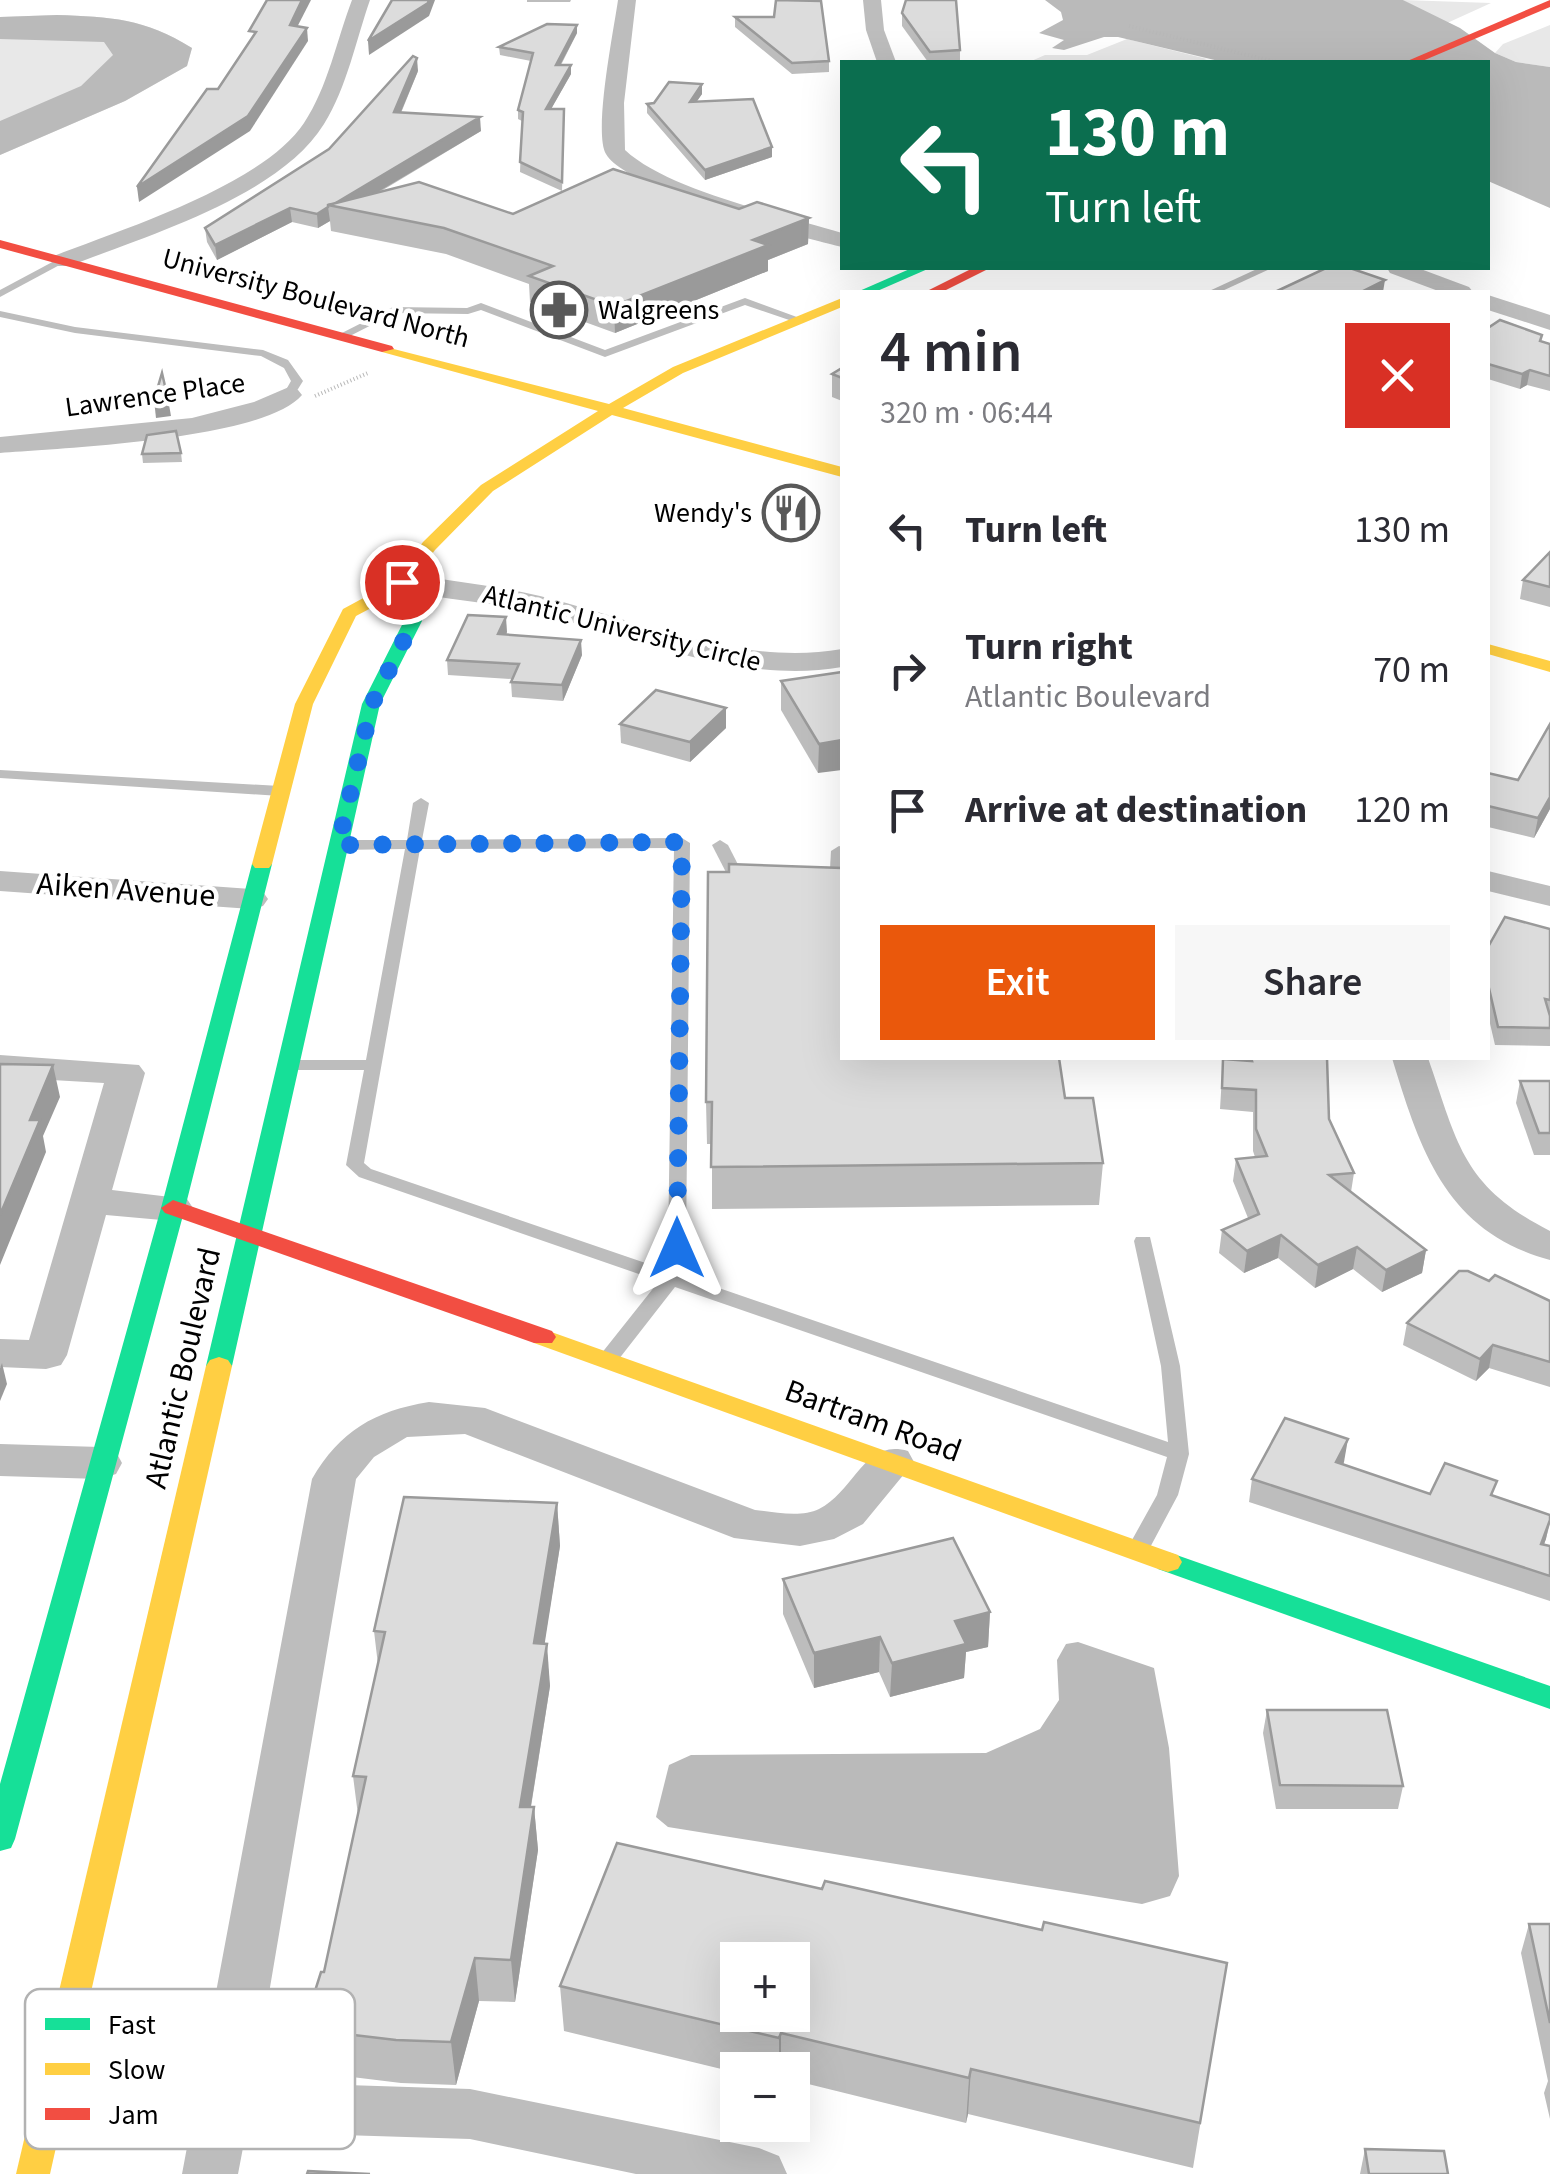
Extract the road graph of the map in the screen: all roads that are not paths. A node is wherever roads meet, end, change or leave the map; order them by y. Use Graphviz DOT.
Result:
graph roads {
  1 [pos="361,0"];
  2 [pos="627,0"];
  3 [pos="872,0"];
  4 [pos="1550,3"];
  5 [pos="886,60"];
  6 [pos="1417,60"];
  7 [pos="840,239"];
  8 [pos="6,249"];
  9 [pos="62,261"];
  10 [pos="918,270"];
  11 [pos="979,270"];
  12 [pos="1262,270"];
  13 [pos="1403,270"];
  14 [pos="869,290"];
  15 [pos="936,290"];
  16 [pos="1217,290"];
  17 [pos="1456,290"];
  18 [pos="0,294"];
  19 [pos="840,303"];
  20 [pos="1490,303"];
  21 [pos="0,314"];
  22 [pos="800,320"];
  23 [pos="1550,323"];
  24 [pos="342,336"];
  25 [pos="464,369"];
  26 [pos="290,395"];
  27 [pos="668,404"];
  28 [pos="517,407"];
  29 [pos="708,408"];
  30 [pos="616,409"];
  31 [pos="722,439"];
  32 [pos="0,445"];
  33 [pos="840,471"];
  34 [pos="401,584"];
  35 [pos="1490,651"];
  36 [pos="840,658"];
  37 [pos="1550,666"];
  38 [pos="0,774"];
  39 [pos="280,791"];
  40 [pos="421,803"];
  41 [pos="720,844"];
  42 [pos="338,845"];
  43 [pos="414,845"];
  44 [pos="840,851"];
  45 [pos="840,874"];
  46 [pos="0,881"];
  47 [pos="1490,881"];
  48 [pos="760,894"];
  49 [pos="1550,896"];
  50 [pos="252,899"];
  51 [pos="1411,1060"];
  52 [pos="287,1065"];
  53 [pos="371,1065"];
  54 [pos="0,1066"];
  55 [pos="90,1201"];
  56 [pos="172,1208"];
  57 [pos="248,1233"];
  58 [pos="1144,1241"];
  59 [pos="1550,1247"];
  60 [pos="671,1279"];
  61 [pos="0,1354"];
  62 [pos="608,1359"];
  63 [pos="1179,1454"];
  64 [pos="0,1460"];
  65 [pos="892,1462"];
  66 [pos="100,1463"];
  67 [pos="1136,1554"];
  68 [pos="1550,1698"];
  69 [pos="10,1761"];
  70 [pos="0,1839"];
  71 [pos="75,1989"];
  72 [pos="243,1989"];
  73 [pos="355,2110"];
  74 [pos="39,2149"];
  75 [pos="214,2149"];
  76 [pos="33,2174"];
  77 [pos="210,2174"];
  78 [pos="759,2174"];
  1 -- 9 [label="street"];
  2 -- 7 [label="street"];
  3 -- 5 [label="street"];
  4 -- 6 [label="main road"];
  8 -- 9 [label="main road, University Boulevard North"];
  9 -- 18 [label="lane"];
  9 -- 24 [label="main road, University Boulevard North"];
  10 -- 14 [label="main road"];
  11 -- 15 [label="main road"];
  12 -- 16 [label="lane"];
  13 -- 17 [label="street"];
  19 -- 22 [label="main road, Atlantic Boulevard"];
  20 -- 23 [label="street"];
  21 -- 26 [label="lane"];
  22 -- 24 [label="lane"];
  22 -- 30 [label="main road, Atlantic Boulevard"];
  24 -- 25 [label="main road, University Boulevard North"];
  25 -- 28 [label="main road"];
  25 -- 30 [label="main road, University Boulevard North"];
  26 -- 32 [label="street, Lawrence Place"];
  27 -- 30 [label="main road, Atlantic Boulevard"];
  29 -- 31 [label="main road"];
  30 -- 31 [label="main road, University Boulevard North"];
  30 -- 34 [label="main road, Atlantic Boulevard"];
  31 -- 33 [label="main road, University Boulevard North"];
  34 -- 36 [label="street, Atlantic University Circle"];
  34 -- 39 [label="main road, Atlantic Boulevard"];
  34 -- 42 [label="main road, Atlantic Boulevard"];
  35 -- 37 [label="main road"];
  38 -- 39 [label="lane"];
  39 -- 50 [label="main road, Atlantic Boulevard"];
  40 -- 43 [label="lane"];
  41 -- 48 [label="lane"];
  42 -- 43 [label="lane"];
  42 -- 52 [label="main road, Atlantic Boulevard"];
  43 -- 53 [label="lane"];
  43 -- 60 [label="lane"];
  44 -- 45 [label="lane"];
  46 -- 50 [label="street, Aiken Avenue"];
  47 -- 49 [label="street"];
  50 -- 56 [label="main road, Atlantic Boulevard"];
  51 -- 59 [label="street"];
  52 -- 53 [label="lane"];
  52 -- 57 [label="main road, Atlantic Boulevard"];
  53 -- 60 [label="lane"];
  54 -- 55 [label="street"];
  55 -- 56 [label="street"];
  55 -- 61 [label="street"];
  56 -- 57 [label="main road, Bartram Road"];
  56 -- 66 [label="main road, Atlantic Boulevard"];
  57 -- 62 [label="main road, Bartram Road"];
  57 -- 71 [label="main road, Atlantic Boulevard"];
  58 -- 63 [label="lane"];
  60 -- 62 [label="lane"];
  60 -- 63 [label="lane"];
  62 -- 65 [label="main road, Bartram Road"];
  63 -- 67 [label="lane"];
  64 -- 66 [label="street"];
  65 -- 67 [label="main road, Bartram Road"];
  65 -- 72 [label="street"];
  66 -- 69 [label="main road, Atlantic Boulevard"];
  67 -- 68 [label="main road, Bartram Road"];
  69 -- 70 [label="main road, Atlantic Boulevard"];
  73 -- 78 [label="street"];
  74 -- 76 [label="main road, Atlantic Boulevard"];
  75 -- 77 [label="street"];
}
